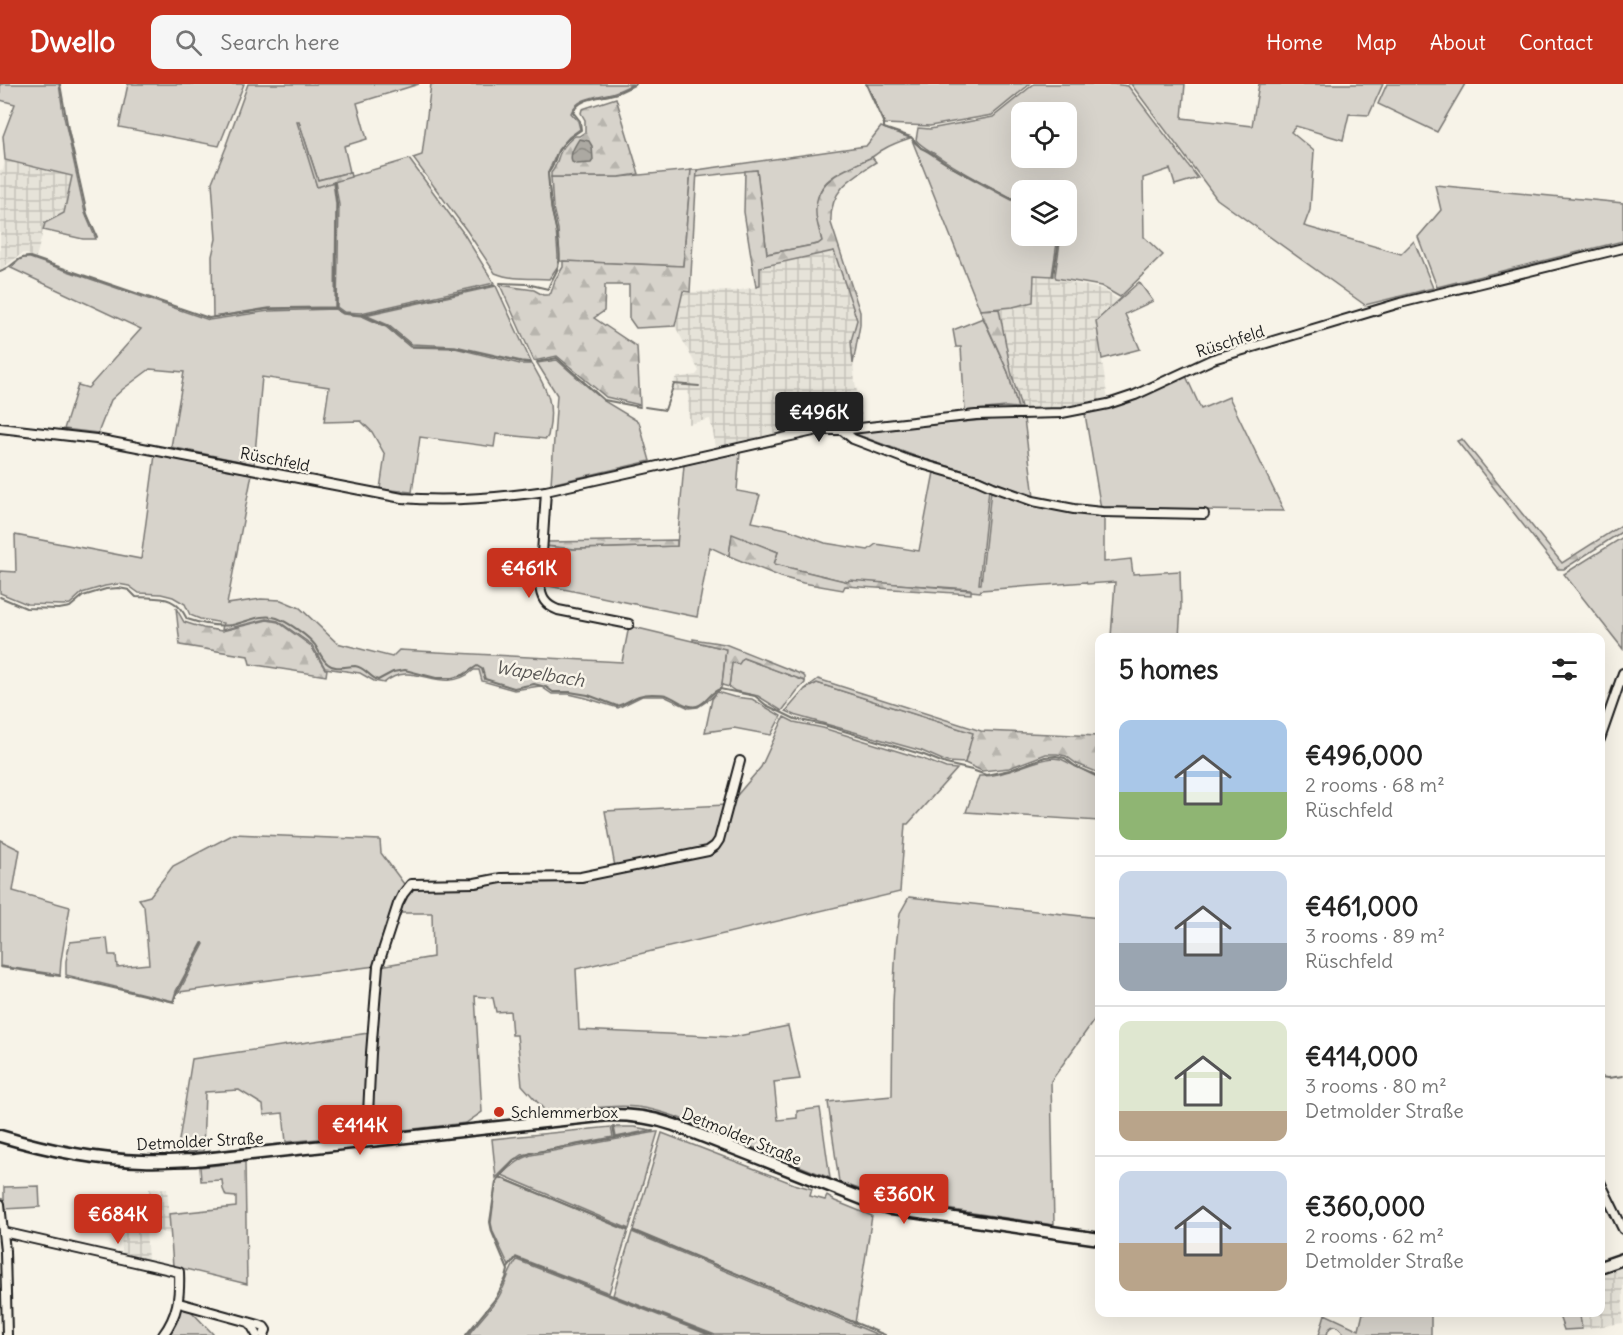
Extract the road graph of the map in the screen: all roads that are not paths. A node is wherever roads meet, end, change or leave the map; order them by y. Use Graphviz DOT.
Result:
graph roads {
  1 [pos="1623,248"];
  2 [pos="0,428"];
  3 [pos="842,430"];
  4 [pos="546,491"];
  5 [pos="1204,514"];
  6 [pos="629,624"];
  7 [pos="1623,673"];
  8 [pos="1605,725"];
  9 [pos="740,761"];
  10 [pos="0,1136"];
  11 [pos="368,1141"];
  12 [pos="1605,1192"];
  13 [pos="0,1204"];
  14 [pos="1623,1229"];
  15 [pos="3,1232"];
  16 [pos="1095,1238"];
  17 [pos="2,1251"];
  18 [pos="1623,1259"];
  19 [pos="1605,1265"];
  20 [pos="179,1303"];
  21 [pos="250,1323"];
  22 [pos="7,1335"];
  23 [pos="163,1335"];
  24 [pos="256,1335"];
  25 [pos="264,1335"];
  1 -- 3 [label="street, Rüschfeld"];
  2 -- 4 [label="street, Rüschfeld"];
  3 -- 4 [label="street, Rüschfeld"];
  3 -- 5 [label="street"];
  4 -- 6 [label="street"];
  7 -- 8 [label="street"];
  9 -- 11 [label="street"];
  10 -- 11 [label="main road, Detmolder Straße"];
  11 -- 16 [label="main road, Detmolder Straße"];
  12 -- 14 [label="street"];
  13 -- 15 [label="street"];
  15 -- 17 [label="street"];
  15 -- 20 [label="street"];
  17 -- 22 [label="street"];
  18 -- 19 [label="main road"];
  20 -- 21 [label="street"];
  20 -- 23 [label="street"];
  21 -- 24 [label="street"];
  21 -- 25 [label="street"];
}
